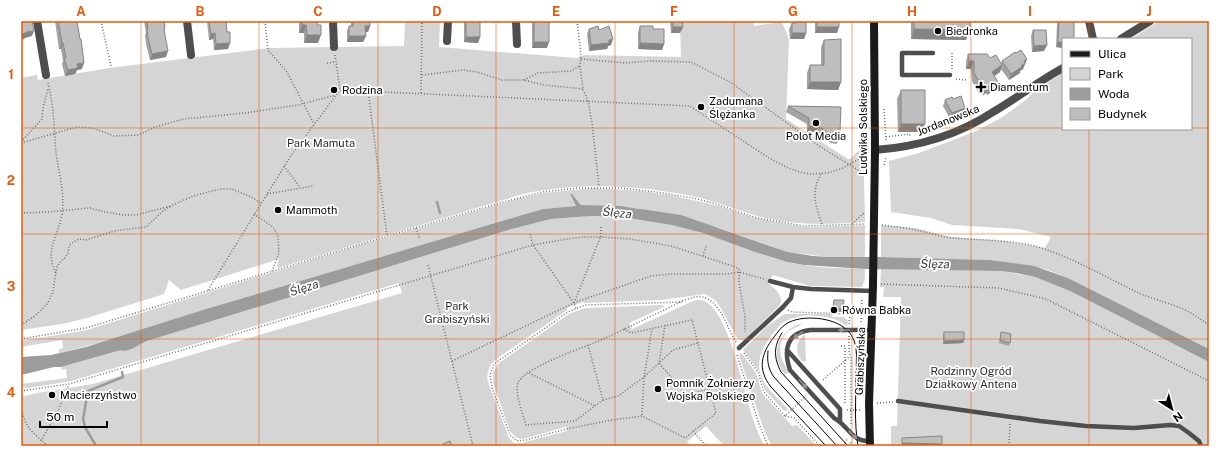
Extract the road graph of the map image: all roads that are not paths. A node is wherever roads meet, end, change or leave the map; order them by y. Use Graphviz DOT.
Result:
graph roads {
  1 [pos="37,21"];
  2 [pos="187,21"];
  3 [pos="333,21"];
  4 [pos="448,21"];
  5 [pos="516,21"];
  6 [pos="874,21"];
  7 [pos="1089,21"];
  8 [pos="1150,21"];
  9 [pos="1093,38"];
  10 [pos="1123,38"];
  11 [pos="447,41"];
  12 [pos="517,44"];
  13 [pos="334,47"];
  14 [pos="933,53"];
  15 [pos="191,55"];
  16 [pos="1062,69"];
  17 [pos="46,75"];
  18 [pos="950,75"];
  19 [pos="875,150"];
  20 [pos="873,276"];
  21 [pos="770,281"];
  22 [pos="793,287"];
  23 [pos="873,291"];
  24 [pos="872,330"];
  25 [pos="739,348"];
  26 [pos="787,350"];
  27 [pos="898,401"];
  28 [pos="840,421"];
  29 [pos="870,444"];
  30 [pos="1201,446"];
  1 -- 17 [label="street"];
  2 -- 15 [label="street"];
  3 -- 13 [label="street"];
  4 -- 11 [label="street"];
  5 -- 12 [label="street"];
  6 -- 19 [label="main road, Ludwika Solskiego"];
  7 -- 9 [label="street"];
  8 -- 10 [label="street"];
  14 -- 18 [label="lane"];
  16 -- 19 [label="street, Jordanowska"];
  19 -- 20 [label="main road, Ludwika Solskiego"];
  20 -- 23 [label="main road, Grabiszyńska"];
  21 -- 22 [label="lane"];
  22 -- 23 [label="lane"];
  22 -- 25 [label="lane"];
  23 -- 24 [label="main road, Grabiszyńska"];
  24 -- 26 [label="lane, one-way"];
  24 -- 29 [label="main road, Grabiszyńska"];
  26 -- 28 [label="lane"];
  26 -- 28 [label="lane, one-way"];
  27 -- 30 [label="lane"];
  28 -- 29 [label="lane, one-way"];
}
